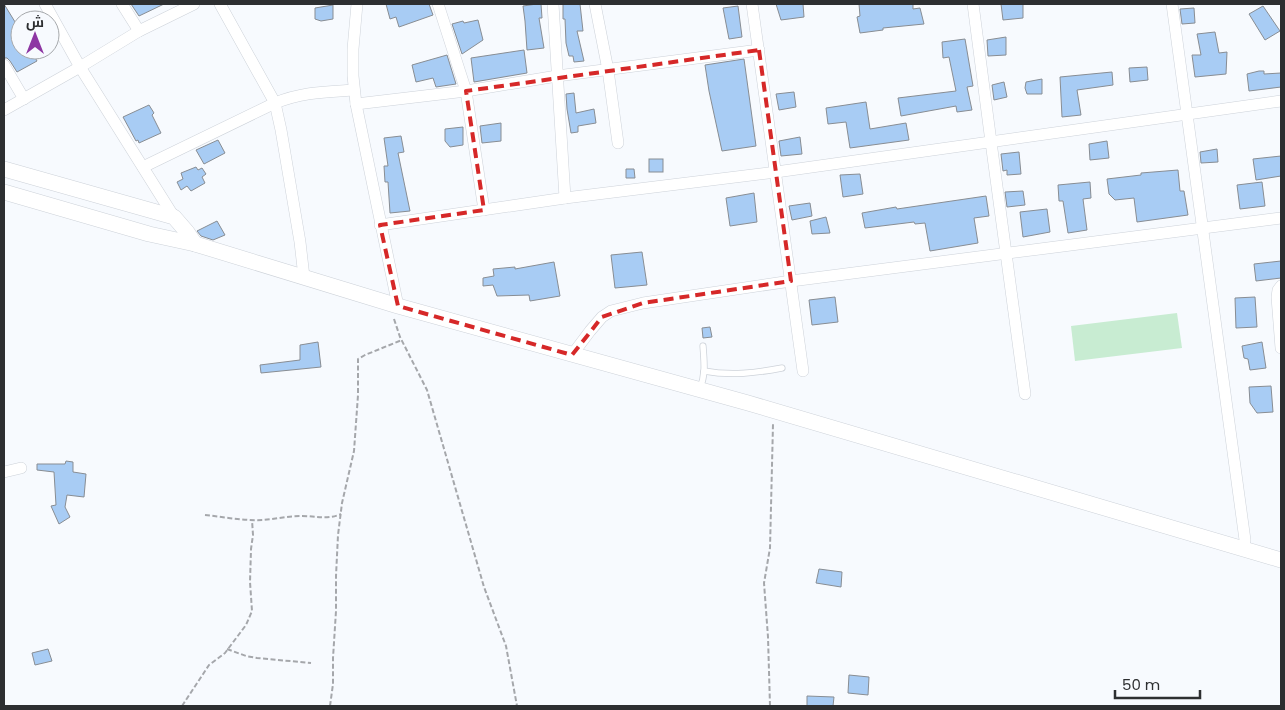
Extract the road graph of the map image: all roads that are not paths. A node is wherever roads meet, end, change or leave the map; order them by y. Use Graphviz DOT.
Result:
graph roads {
  1 [pos="45,4"];
  2 [pos="122,4"];
  3 [pos="194,4"];
  4 [pos="220,4"];
  5 [pos="357,4"];
  6 [pos="438,4"];
  7 [pos="553,4"];
  8 [pos="595,4"];
  9 [pos="752,4"];
  10 [pos="973,4"];
  11 [pos="1172,4"];
  12 [pos="139,31"];
  13 [pos="759,50"];
  14 [pos="4,66"];
  15 [pos="80,67"];
  16 [pos="608,70"];
  17 [pos="557,76"];
  18 [pos="354,90"];
  19 [pos="466,91"];
  20 [pos="24,99"];
  21 [pos="1281,102"];
  22 [pos="275,103"];
  23 [pos="356,104"];
  24 [pos="4,110"];
  25 [pos="1188,115"];
  26 [pos="991,142"];
  27 [pos="618,143"];
  28 [pos="6,167"];
  29 [pos="143,167"];
  30 [pos="776,172"];
  31 [pos="4,192"];
  32 [pos="565,198"];
  33 [pos="484,210"];
  34 [pos="156,212"];
  35 [pos="174,218"];
  36 [pos="1281,218"];
  37 [pos="380,225"];
  38 [pos="1202,229"];
  39 [pos="149,234"];
  40 [pos="195,244"];
  41 [pos="1006,254"];
  42 [pos="304,277"];
  43 [pos="791,281"];
  44 [pos="1281,286"];
  45 [pos="393,304"];
  46 [pos="703,346"];
  47 [pos="1281,348"];
  48 [pos="572,355"];
  49 [pos="782,368"];
  50 [pos="704,371"];
  51 [pos="803,371"];
  52 [pos="699,390"];
  53 [pos="1026,394"];
  54 [pos="21,468"];
  55 [pos="4,472"];
  56 [pos="1243,549"];
  57 [pos="1281,560"];
  1 -- 15 [label="street"];
  2 -- 12 [label="street"];
  3 -- 12 [label="street"];
  4 -- 22 [label="street"];
  5 -- 18 [label="street"];
  6 -- 19 [label="street"];
  7 -- 17 [label="street"];
  8 -- 16 [label="street"];
  9 -- 13 [label="street"];
  10 -- 26 [label="street"];
  11 -- 25 [label="street"];
  12 -- 15 [label="street"];
  13 -- 16 [label="street"];
  13 -- 30 [label="street"];
  14 -- 20 [label="street"];
  15 -- 20 [label="street"];
  15 -- 29 [label="street"];
  16 -- 17 [label="street"];
  16 -- 27 [label="street"];
  17 -- 19 [label="street"];
  17 -- 32 [label="street"];
  18 -- 22 [label="street"];
  18 -- 23 [label="street"];
  19 -- 23 [label="street"];
  19 -- 33 [label="street"];
  20 -- 24 [label="street"];
  21 -- 25 [label="street"];
  22 -- 29 [label="street"];
  22 -- 42 [label="street"];
  23 -- 37 [label="street"];
  25 -- 26 [label="street"];
  25 -- 38 [label="street"];
  26 -- 30 [label="street"];
  26 -- 41 [label="street"];
  28 -- 34 [label="street"];
  29 -- 35 [label="street"];
  30 -- 32 [label="street"];
  30 -- 43 [label="street"];
  31 -- 39 [label="street"];
  32 -- 33 [label="street"];
  33 -- 37 [label="street"];
  34 -- 35 [label="street"];
  34 -- 39 [label="street"];
  35 -- 40 [label="street"];
  36 -- 38 [label="street"];
  37 -- 45 [label="street"];
  38 -- 41 [label="street"];
  38 -- 56 [label="street"];
  39 -- 40 [label="street"];
  40 -- 42 [label="street"];
  41 -- 43 [label="street"];
  41 -- 53 [label="street"];
  42 -- 45 [label="street"];
  43 -- 48 [label="street"];
  43 -- 51 [label="street"];
  44 -- 47 [label="street"];
  45 -- 48 [label="street"];
  46 -- 50 [label="lane"];
  48 -- 52 [label="street"];
  49 -- 50 [label="lane"];
  50 -- 52 [label="lane"];
  52 -- 56 [label="street"];
  54 -- 55 [label="street"];
  56 -- 57 [label="street"];
}
